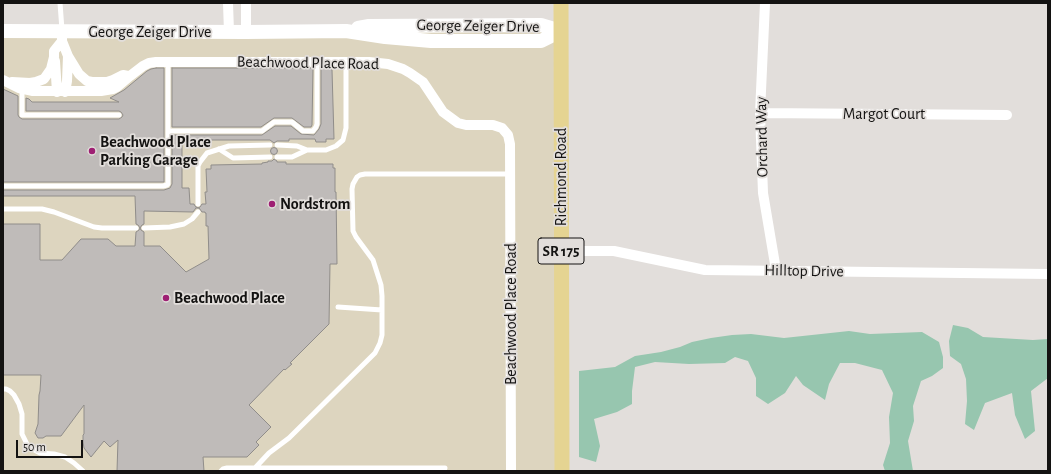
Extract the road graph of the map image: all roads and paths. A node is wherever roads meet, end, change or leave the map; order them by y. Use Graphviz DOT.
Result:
graph roads {
  1 [pos="60,3"];
  2 [pos="228,3"];
  3 [pos="246,3"];
  4 [pos="561,3"];
  5 [pos="765,3"];
  6 [pos="3,31"];
  7 [pos="561,31"];
  8 [pos="229,32"];
  9 [pos="246,32"];
  10 [pos="62,36"];
  11 [pos="54,54"];
  12 [pos="68,56"];
  13 [pos="317,61"];
  14 [pos="168,62"];
  15 [pos="346,62"];
  16 [pos="75,67"];
  17 [pos="130,76"];
  18 [pos="5,81"];
  19 [pos="22,89"];
  20 [pos="61,92"];
  21 [pos="760,113"];
  22 [pos="119,115"];
  23 [pos="1007,115"];
  24 [pos="168,131"];
  25 [pos="270,145"];
  26 [pos="277,145"];
  27 [pos="219,149"];
  28 [pos="307,150"];
  29 [pos="277,157"];
  30 [pos="270,158"];
  31 [pos="510,174"];
  32 [pos="3,186"];
  33 [pos="198,204"];
  34 [pos="3,209"];
  35 [pos="198,212"];
  36 [pos="136,228"];
  37 [pos="144,228"];
  38 [pos="561,251"];
  39 [pos="776,270"];
  40 [pos="1048,274"];
  41 [pos="338,307"];
  42 [pos="382,310"];
  43 [pos="3,389"];
  44 [pos="246,468"];
  45 [pos="255,468"];
  46 [pos="444,468"];
  47 [pos="343,470"];
  48 [pos="365,470"];
  49 [pos="83,471"];
  50 [pos="221,471"];
  51 [pos="240,471"];
  52 [pos="510,471"];
  53 [pos="562,471"];
  1 -- 10 [label="lane"];
  2 -- 8 [label="street"];
  3 -- 9 [label="street"];
  4 -- 7 [label="main road, Richmond Road / SR 175"];
  5 -- 21 [label="street, Orchard Way"];
  6 -- 10 [label="street, George Zeiger Drive"];
  7 -- 9 [label="street, George Zeiger Drive"];
  7 -- 38 [label="main road, Richmond Road / SR 175"];
  8 -- 9 [label="street, George Zeiger Drive"];
  8 -- 10 [label="street, George Zeiger Drive"];
  10 -- 11 [label="street"];
  10 -- 12 [label="street"];
  11 -- 18 [label="street"];
  11 -- 20 [label="street"];
  12 -- 16 [label="street"];
  12 -- 20 [label="street"];
  13 -- 14 [label="street, Beachwood Place Road"];
  13 -- 15 [label="street, Beachwood Place Road"];
  13 -- 24 [label="lane"];
  14 -- 17 [label="street, Beachwood Place Road"];
  14 -- 24 [label="lane"];
  15 -- 28 [label="lane"];
  15 -- 31 [label="street, Beachwood Place Road"];
  16 -- 17 [label="street"];
  16 -- 20 [label="street"];
  17 -- 20 [label="street, Beachwood Place Road"];
  18 -- 19 [label="street, Beachwood Place Road"];
  19 -- 20 [label="street, Beachwood Place Road"];
  19 -- 22 [label="lane"];
  21 -- 23 [label="street, Margot Court"];
  21 -- 39 [label="street, Orchard Way"];
  24 -- 32 [label="lane"];
  25 -- 27 [label="lane"];
  26 -- 28 [label="lane"];
  27 -- 30 [label="lane"];
  27 -- 33 [label="lane"];
  28 -- 29 [label="lane"];
  31 -- 42 [label="lane"];
  31 -- 52 [label="street, Beachwood Place Road"];
  34 -- 36 [label="lane"];
  35 -- 37 [label="lane"];
  38 -- 39 [label="street, Hilltop Drive"];
  38 -- 53 [label="main road, Richmond Road / SR 175"];
  39 -- 40 [label="street, Hilltop Drive"];
  41 -- 42 [label="lane"];
  42 -- 45 [label="lane"];
  43 -- 49 [label="lane"];
  44 -- 45 [label="lane"];
  44 -- 50 [label="lane"];
  44 -- 51 [label="lane"];
  45 -- 47 [label="lane"];
  46 -- 48 [label="lane"];
  47 -- 48 [label="lane"];
}
